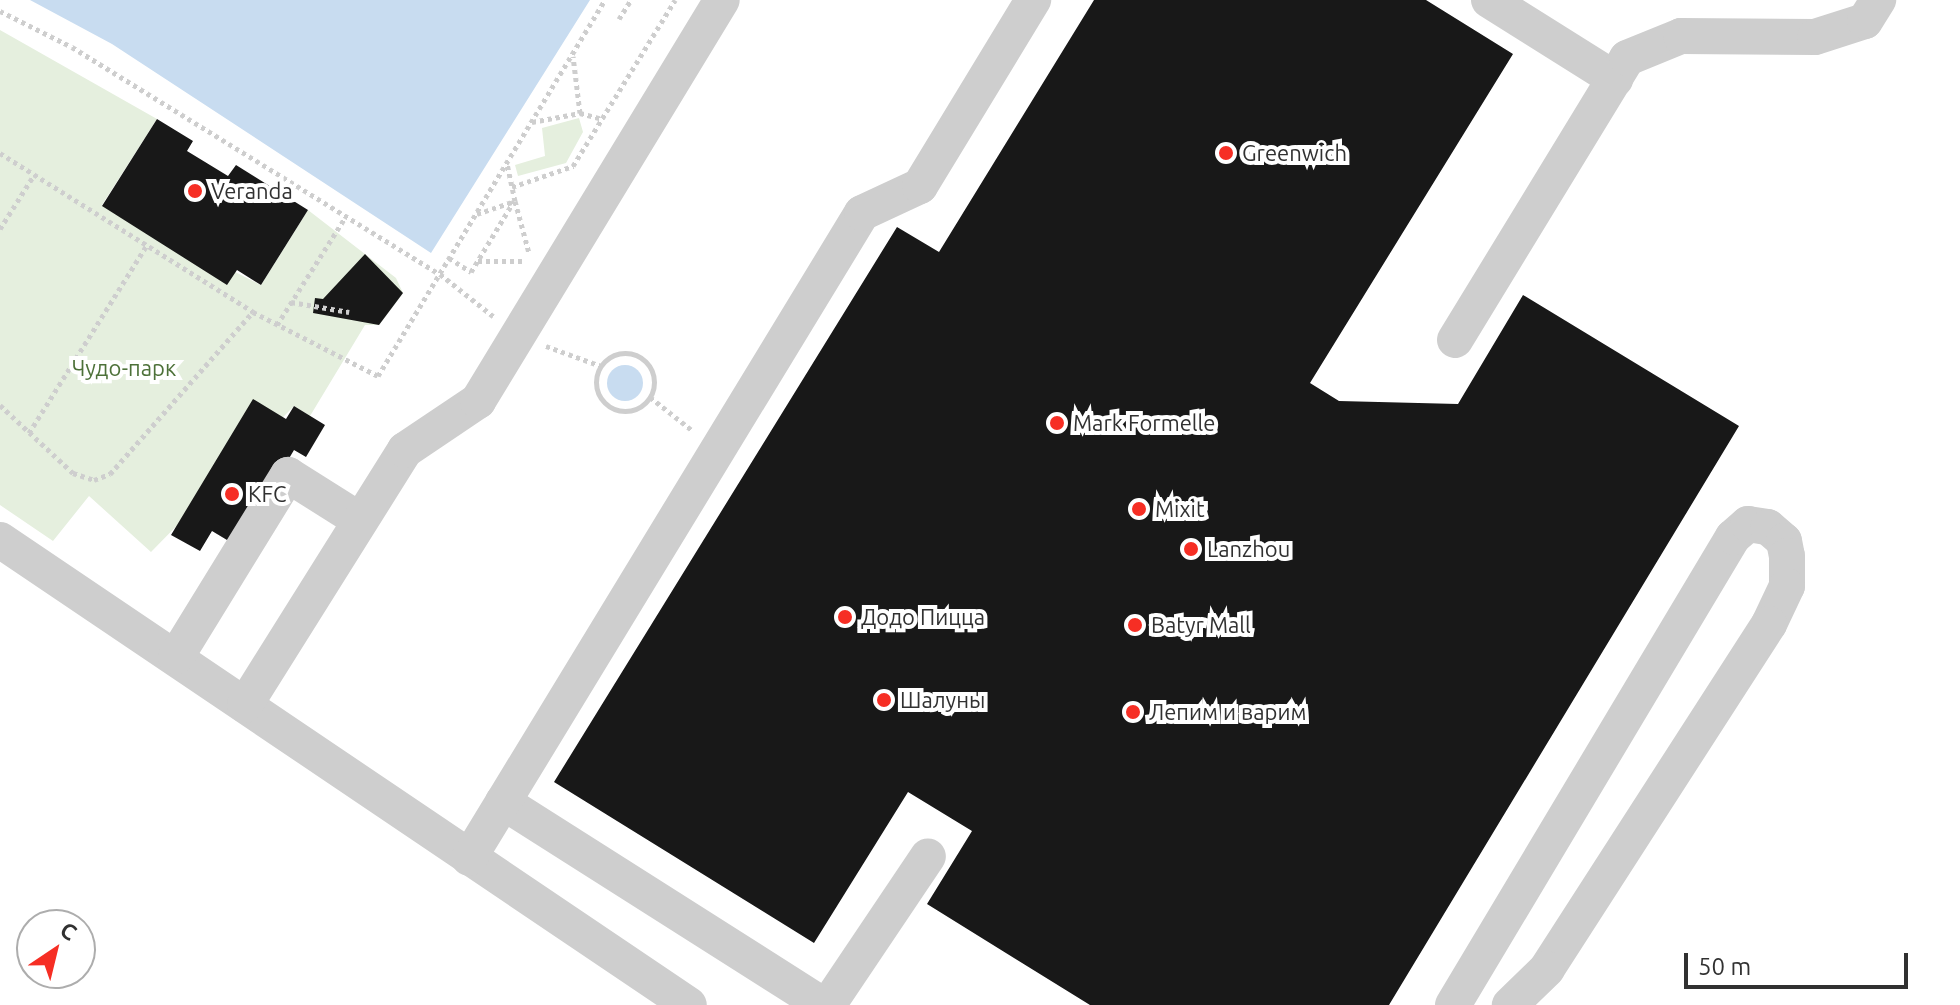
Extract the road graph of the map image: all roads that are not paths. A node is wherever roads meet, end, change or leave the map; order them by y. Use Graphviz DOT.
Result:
graph roads {
  1 [pos="722,0"];
  2 [pos="1033,0"];
  3 [pos="1489,0"];
  4 [pos="1878,0"];
  5 [pos="1615,79"];
  6 [pos="1455,340"];
  7 [pos="358,519"];
  8 [pos="0,540"];
  9 [pos="176,657"];
  10 [pos="245,705"];
  11 [pos="503,802"];
  12 [pos="928,856"];
  13 [pos="469,858"];
  14 [pos="689,1005"];
  15 [pos="825,1005"];
  16 [pos="1453,1005"];
  17 [pos="1510,1005"];
  1 -- 7 [label="lane"];
  2 -- 11 [label="lane"];
  3 -- 5 [label="lane"];
  4 -- 5 [label="lane"];
  5 -- 6 [label="lane"];
  7 -- 9 [label="lane"];
  7 -- 10 [label="lane"];
  8 -- 9 [label="lane"];
  9 -- 10 [label="lane"];
  10 -- 13 [label="lane"];
  11 -- 13 [label="lane"];
  11 -- 15 [label="lane"];
  12 -- 15 [label="lane"];
  13 -- 14 [label="lane"];
  16 -- 17 [label="lane"];
}
